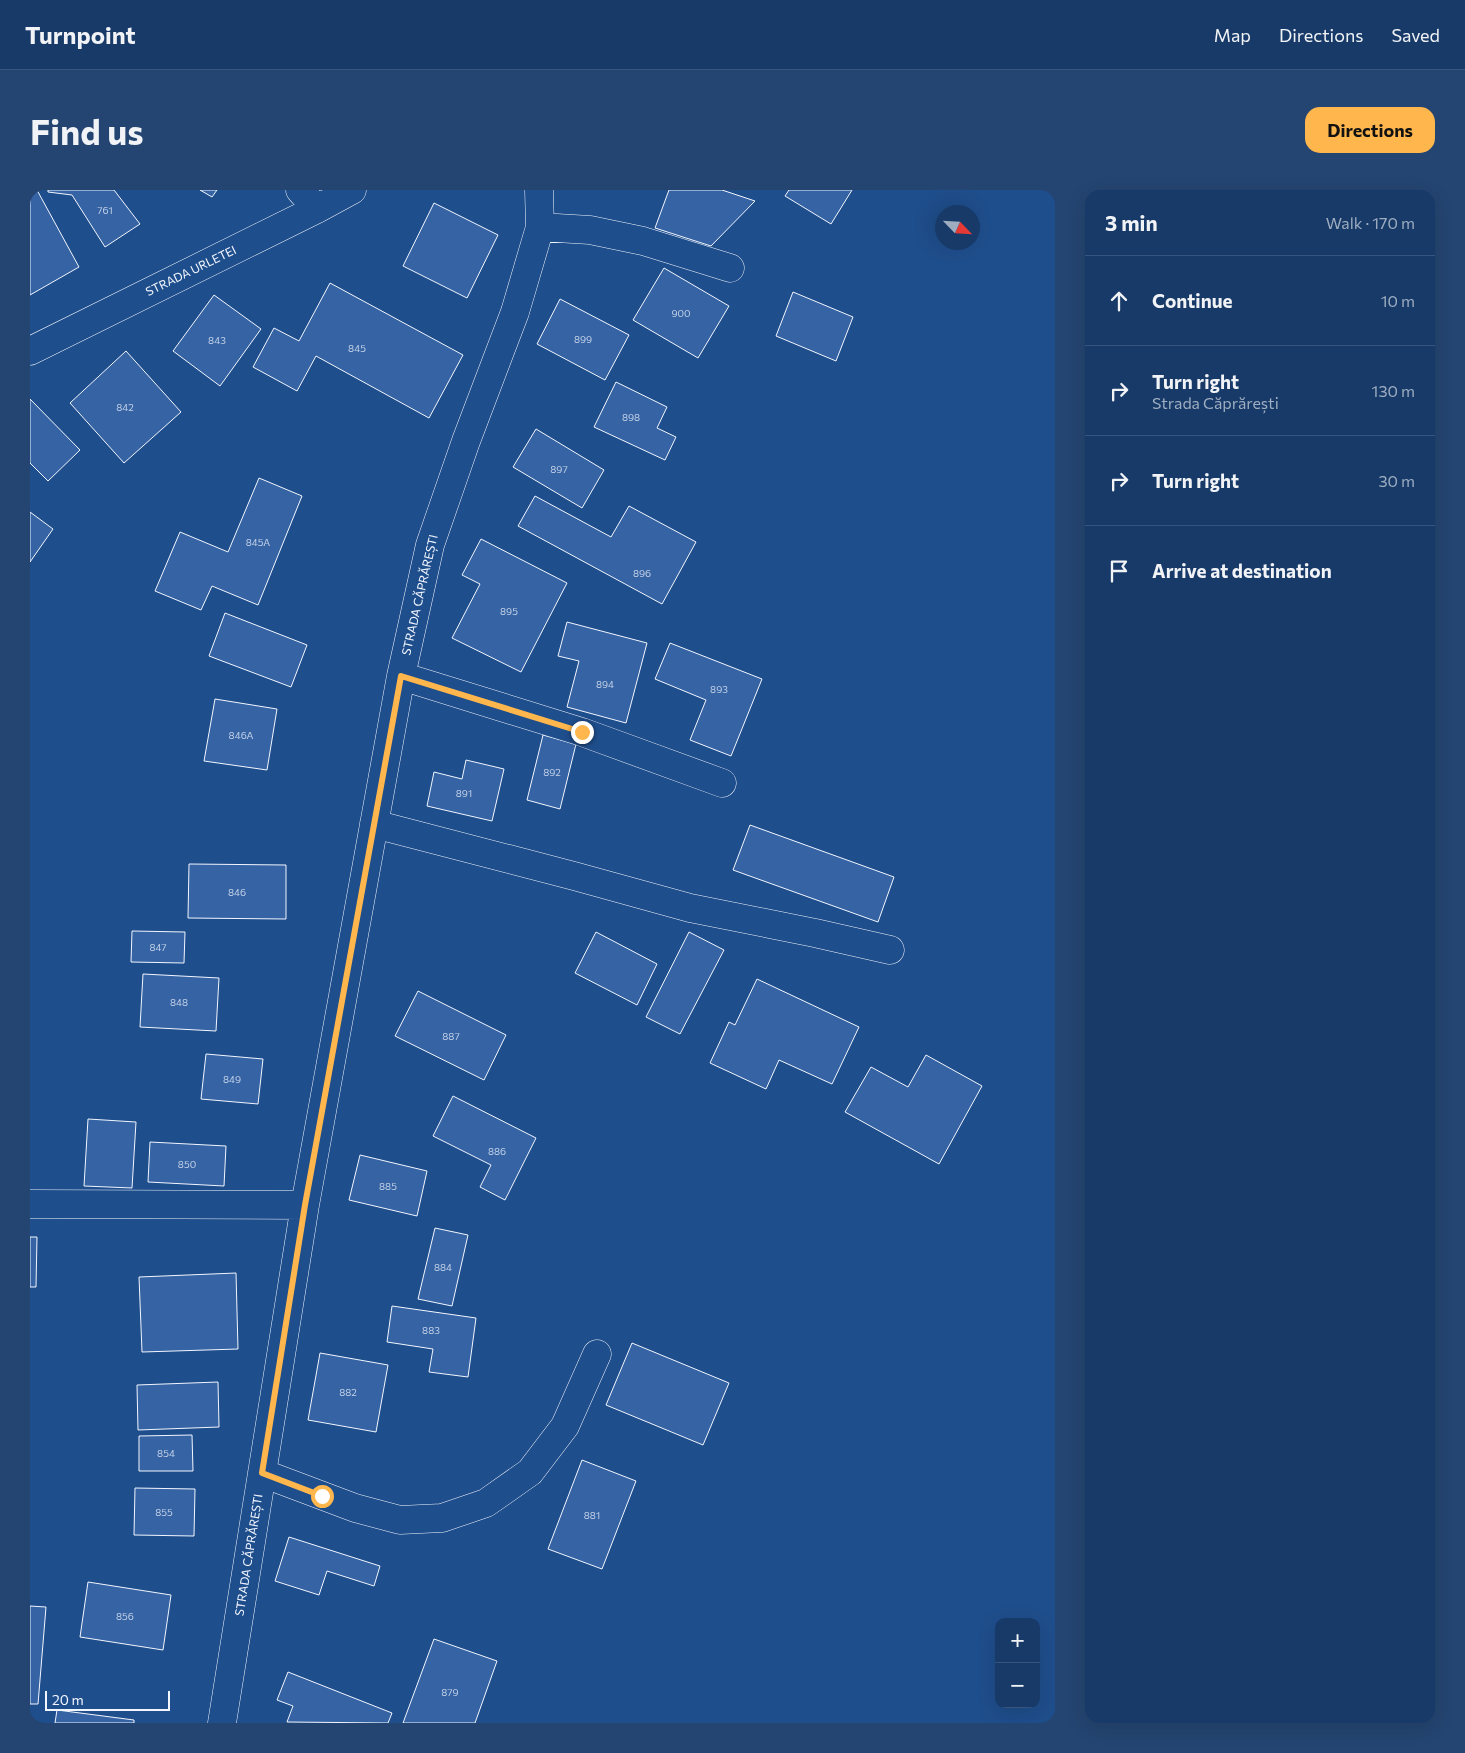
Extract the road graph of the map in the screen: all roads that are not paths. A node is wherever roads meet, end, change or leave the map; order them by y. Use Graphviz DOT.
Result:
graph roads {
  1 [pos="352,190"];
  2 [pos="539,190"];
  3 [pos="308,199"];
  4 [pos="540,227"];
  5 [pos="730,268"];
  6 [pos="30,351"];
  7 [pos="401,676"];
  8 [pos="722,783"];
  9 [pos="374,824"];
  10 [pos="890,950"];
  11 [pos="30,1204"];
  12 [pos="305,1205"];
  13 [pos="597,1354"];
  14 [pos="262,1473"];
  15 [pos="222,1723"];
  1 -- 3 [label="street, STRADA URLETEI"];
  2 -- 4 [label="street, STRADA CĂPRĂREȘTI"];
  3 -- 6 [label="street, STRADA URLETEI"];
  4 -- 5 [label="street"];
  4 -- 7 [label="street, STRADA CĂPRĂREȘTI"];
  7 -- 8 [label="street"];
  7 -- 9 [label="street, STRADA CĂPRĂREȘTI"];
  9 -- 10 [label="street"];
  9 -- 12 [label="street, STRADA CĂPRĂREȘTI"];
  11 -- 12 [label="street"];
  12 -- 14 [label="street, STRADA CĂPRĂREȘTI"];
  13 -- 14 [label="street"];
  14 -- 15 [label="street, STRADA CĂPRĂREȘTI"];
}
